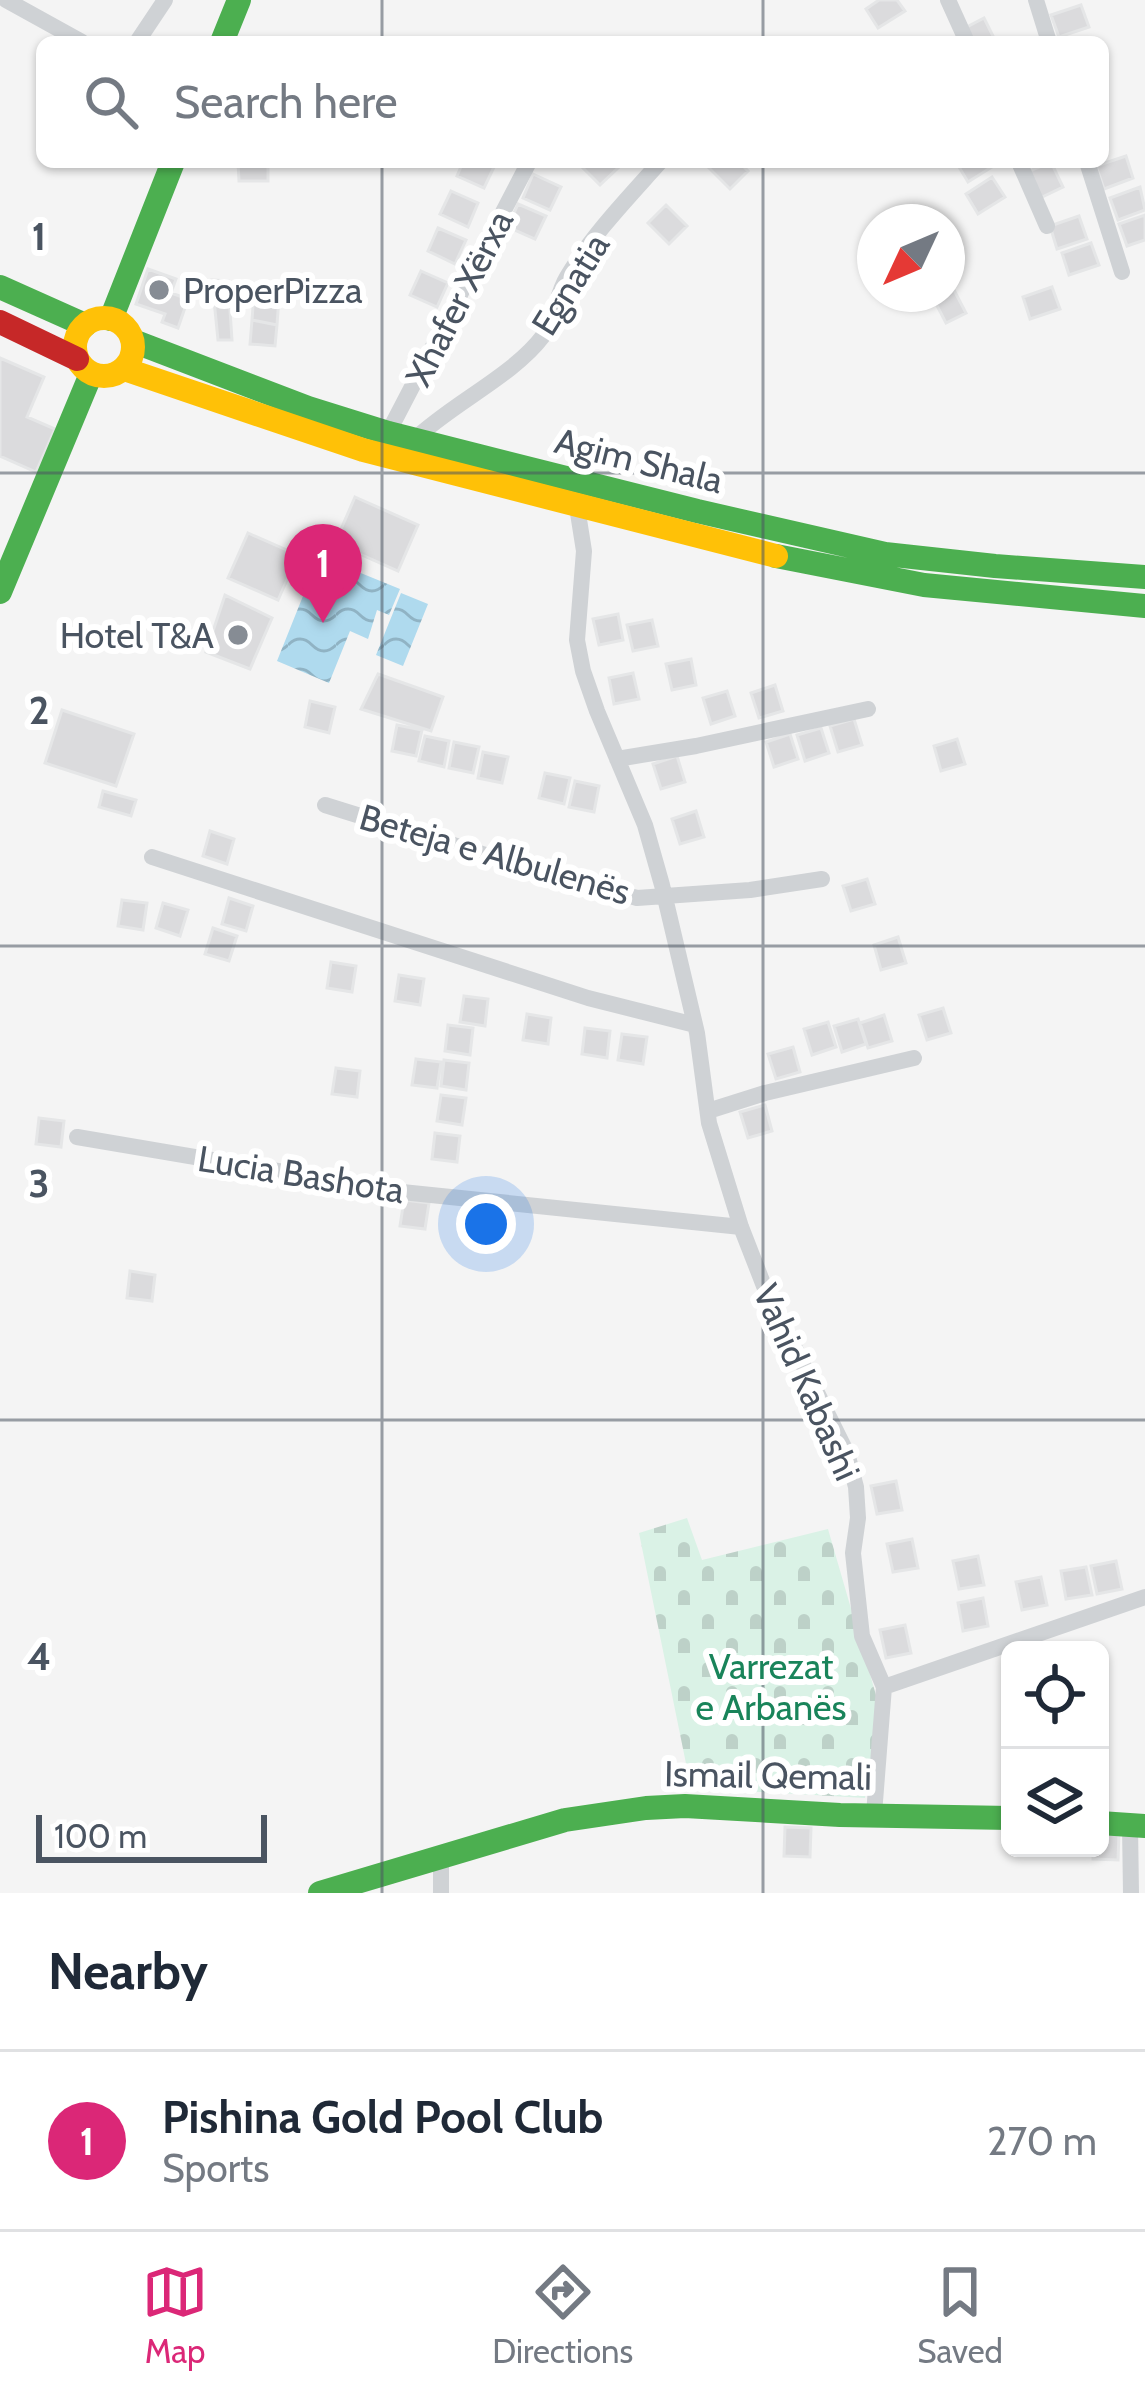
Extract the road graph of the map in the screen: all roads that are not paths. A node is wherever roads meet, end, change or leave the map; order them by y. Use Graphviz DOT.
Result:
graph roads {
  1 [pos="6,0"];
  2 [pos="165,0"];
  3 [pos="239,0"];
  4 [pos="948,0"];
  5 [pos="1036,0"];
  6 [pos="71,36"];
  7 [pos="141,36"];
  8 [pos="224,36"];
  9 [pos="964,36"];
  10 [pos="1047,36"];
  11 [pos="171,168"];
  12 [pos="526,168"];
  13 [pos="655,168"];
  14 [pos="1022,168"];
  15 [pos="1089,168"];
  16 [pos="1047,226"];
  17 [pos="1122,272"];
  18 [pos="0,287"];
  19 [pos="111,319"];
  20 [pos="0,322"];
  21 [pos="85,325"];
  22 [pos="133,341"];
  23 [pos="84,366"];
  24 [pos="124,369"];
  25 [pos="388,433"];
  26 [pos="414,440"];
  27 [pos="577,507"];
  28 [pos="1145,577"];
  29 [pos="0,592"];
  30 [pos="1145,606"];
  31 [pos="868,709"];
  32 [pos="616,759"];
  33 [pos="325,805"];
  34 [pos="152,857"];
  35 [pos="822,879"];
  36 [pos="665,896"];
  37 [pos="695,1025"];
  38 [pos="914,1058"];
  39 [pos="708,1111"];
  40 [pos="77,1137"];
  41 [pos="741,1227"];
  42 [pos="1145,1597"];
  43 [pos="884,1687"];
  44 [pos="874,1814"];
  45 [pos="1001,1818"];
  46 [pos="1138,1826"];
  47 [pos="441,1858"];
  48 [pos="320,1893"];
  49 [pos="441,1893"];
  50 [pos="1131,1893"];
  1 -- 6 [label="street"];
  2 -- 7 [label="street"];
  3 -- 8 [label="main road"];
  4 -- 9 [label="street"];
  5 -- 10 [label="street"];
  11 -- 19 [label="main road"];
  12 -- 25 [label="street, Xhafer Xërxa"];
  13 -- 26 [label="street, Egnatia"];
  14 -- 16 [label="street"];
  15 -- 17 [label="street"];
  18 -- 21 [label="main road"];
  19 -- 21 [label="main road"];
  19 -- 22 [label="main road, Agim Shala"];
  20 -- 23 [label="main road"];
  21 -- 23 [label="main road"];
  22 -- 24 [label="main road"];
  22 -- 25 [label="main road, Agim Shala"];
  23 -- 24 [label="main road"];
  23 -- 29 [label="main road"];
  24 -- 27 [label="main road, Agim Shala"];
  25 -- 26 [label="main road, Agim Shala"];
  26 -- 28 [label="main road, Agim Shala"];
  27 -- 30 [label="main road, Agim Shala"];
  27 -- 32 [label="street, Vahid Kabashi"];
  31 -- 32 [label="street"];
  32 -- 36 [label="street, Vahid Kabashi"];
  33 -- 36 [label="street, Beteja e Albulenës"];
  34 -- 37 [label="street"];
  35 -- 36 [label="street, Beteja e Albulenës"];
  36 -- 37 [label="street, Vahid Kabashi"];
  37 -- 39 [label="street, Vahid Kabashi"];
  38 -- 39 [label="street"];
  39 -- 41 [label="street, Vahid Kabashi"];
  40 -- 41 [label="street, Lucia Bashota"];
  41 -- 43 [label="street, Vahid Kabashi"];
  42 -- 43 [label="street"];
  43 -- 44 [label="street, Vahid Kabashi"];
  44 -- 45 [label="main road, Ismail Qemali"];
  44 -- 47 [label="main road, Ismail Qemali"];
  46 -- 50 [label="street"];
  47 -- 48 [label="main road, Ismail Qemali"];
  47 -- 49 [label="street"];
}
